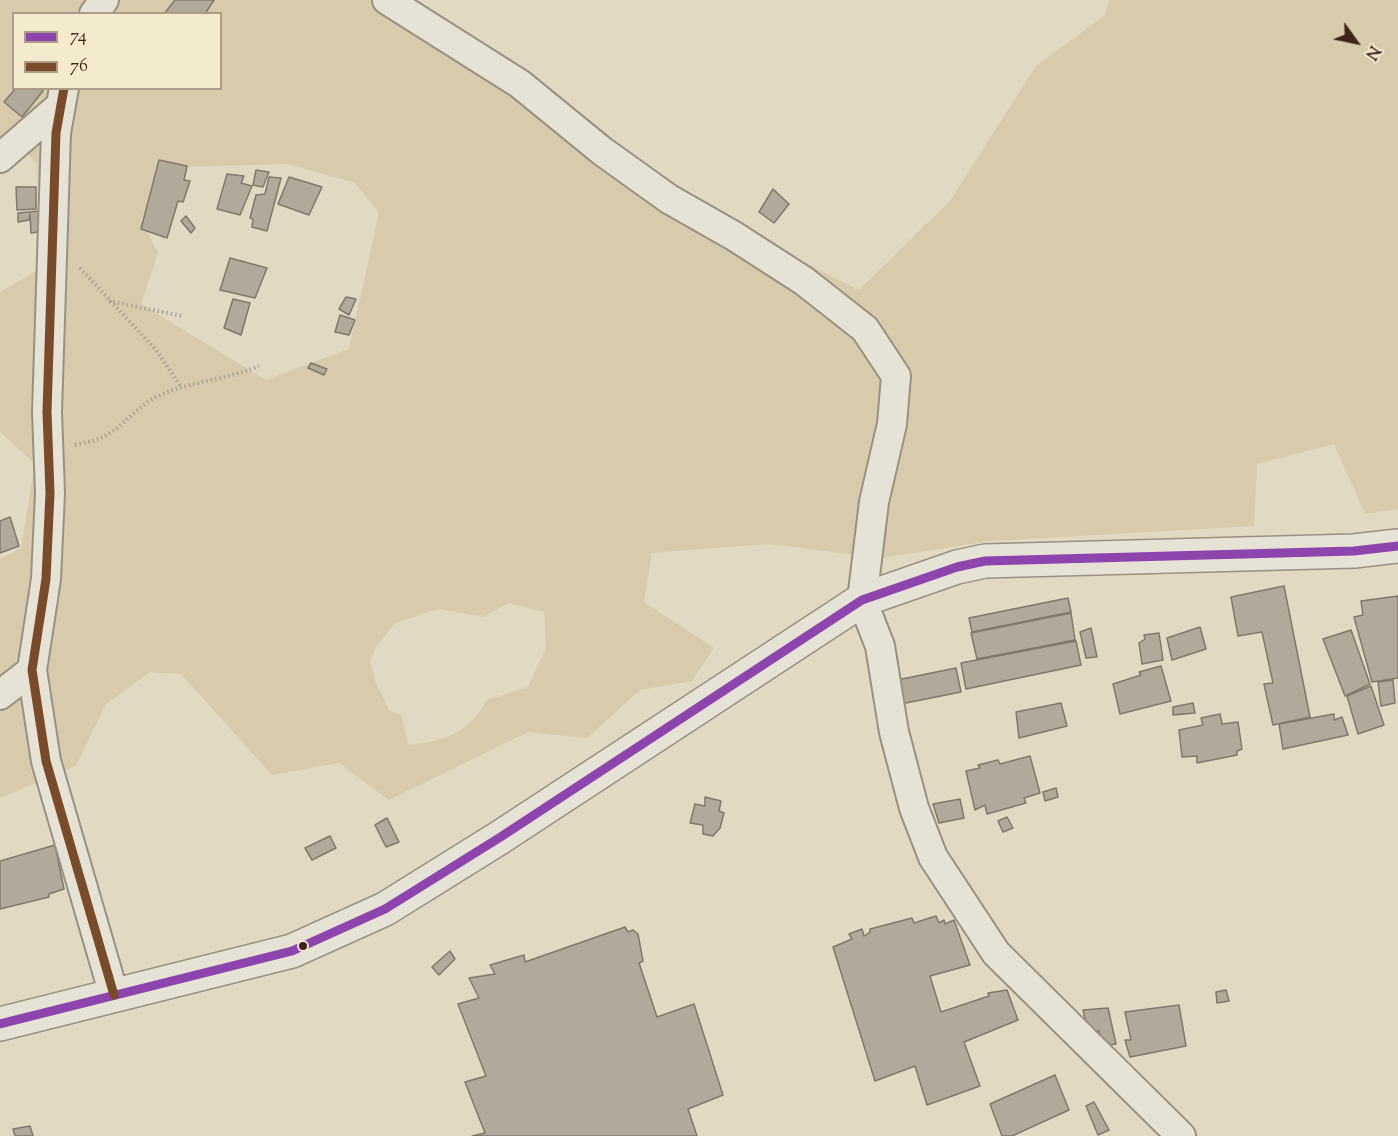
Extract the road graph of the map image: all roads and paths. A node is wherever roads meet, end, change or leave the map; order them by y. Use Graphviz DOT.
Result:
graph roads {
  1 [pos="387,0"];
  2 [pos="62,97"];
  3 [pos="0,158"];
  4 [pos="54,238"];
  5 [pos="108,300"];
  6 [pos="182,316"];
  7 [pos="259,366"];
  8 [pos="181,387"];
  9 [pos="48,452"];
  10 [pos="1398,546"];
  11 [pos="862,600"];
  12 [pos="32,670"];
  13 [pos="0,695"];
  14 [pos="114,995"];
  15 [pos="0,1024"];
  16 [pos="1182,1136"];
  1 -- 11 [label="street"];
  2 -- 3 [label="street"];
  2 -- 4 [label="street"];
  4 -- 5 [label="path"];
  4 -- 9 [label="street"];
  5 -- 6 [label="path"];
  5 -- 8 [label="path"];
  7 -- 8 [label="path"];
  8 -- 9 [label="path"];
  9 -- 12 [label="street"];
  10 -- 11 [label="street"];
  11 -- 14 [label="street"];
  11 -- 16 [label="street"];
  12 -- 13 [label="street"];
  12 -- 14 [label="street"];
  14 -- 15 [label="street"];
}
